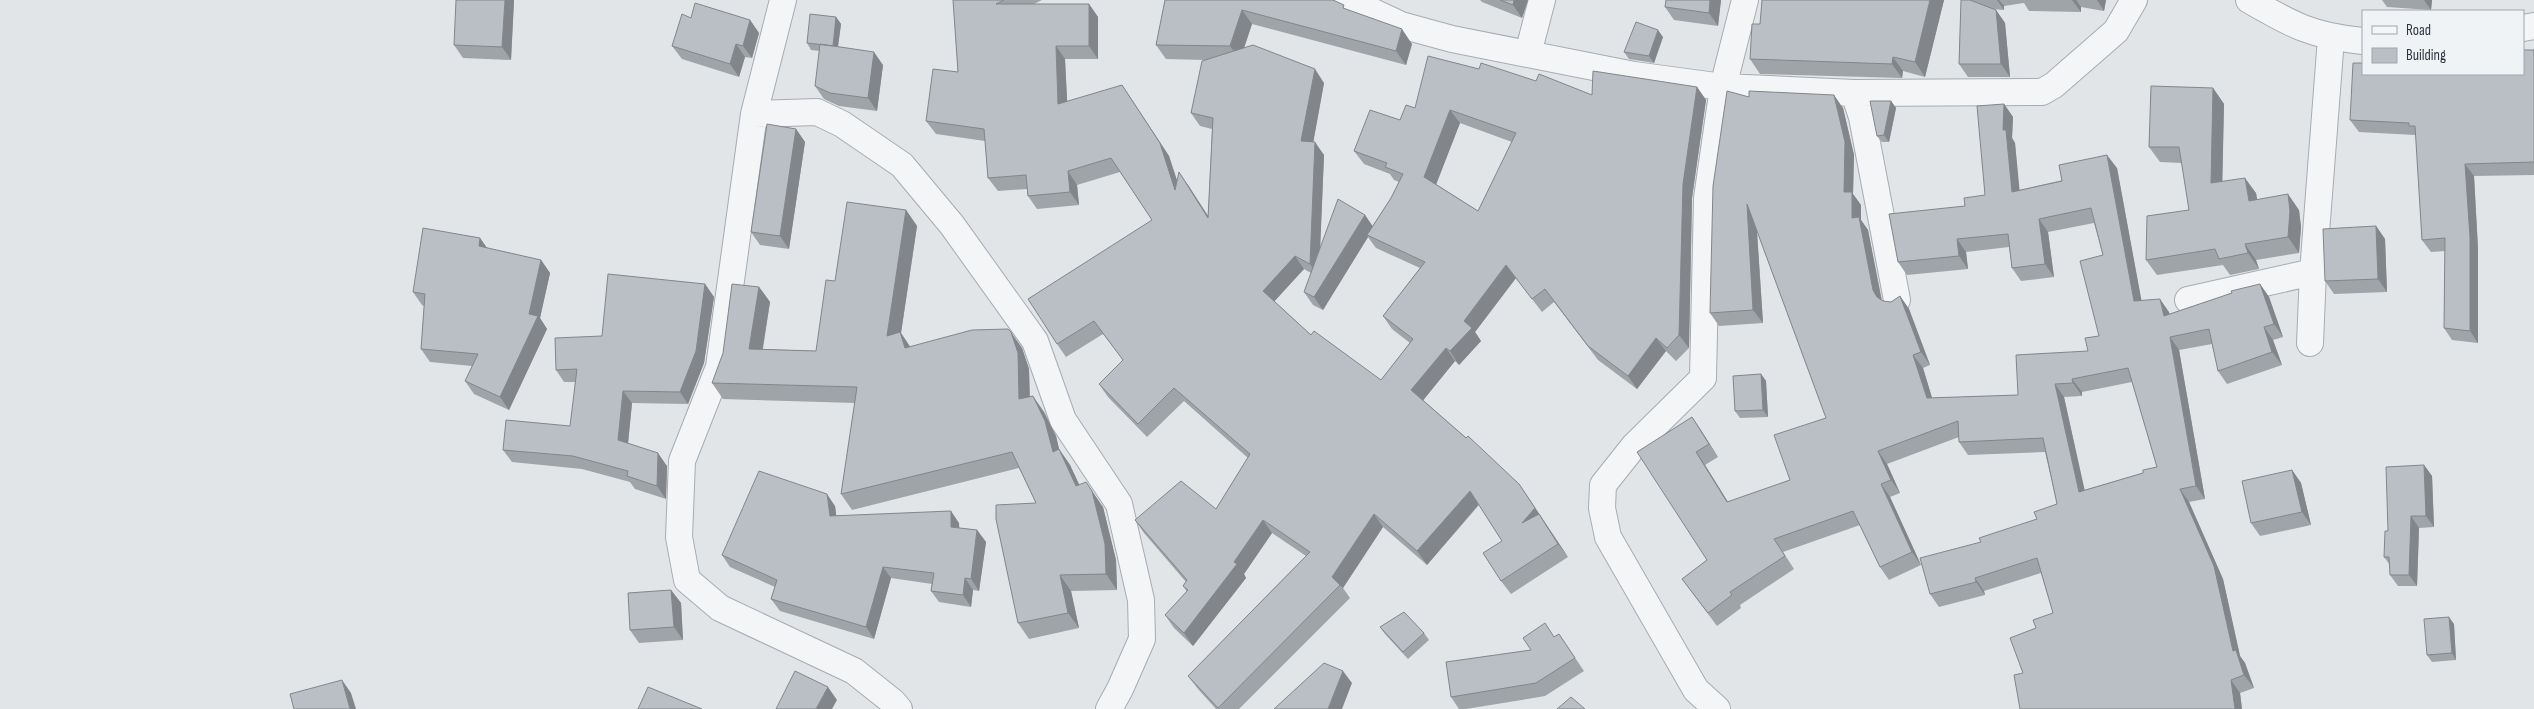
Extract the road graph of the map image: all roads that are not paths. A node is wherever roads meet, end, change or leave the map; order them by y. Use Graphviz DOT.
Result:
graph roads {
  1 [pos="783,0"];
  2 [pos="1348,0"];
  3 [pos="1542,0"];
  4 [pos="1744,0"];
  5 [pos="2134,0"];
  6 [pos="2250,0"];
  7 [pos="2331,38"];
  8 [pos="2362,41"];
  9 [pos="1531,42"];
  10 [pos="1723,86"];
  11 [pos="1854,93"];
  12 [pos="754,114"];
  13 [pos="2313,272"];
  14 [pos="1897,300"];
  15 [pos="2188,300"];
  16 [pos="2310,343"];
  17 [pos="899,709"];
  18 [pos="1109,709"];
  19 [pos="1717,709"];
  1 -- 12 [label="street"];
  2 -- 10 [label="street"];
  3 -- 9 [label="street"];
  4 -- 10 [label="street"];
  5 -- 11 [label="street"];
  6 -- 7 [label="street"];
  7 -- 8 [label="street"];
  7 -- 13 [label="street"];
  10 -- 11 [label="street"];
  10 -- 19 [label="street"];
  11 -- 14 [label="street"];
  12 -- 17 [label="street"];
  12 -- 18 [label="street"];
  13 -- 15 [label="street"];
  13 -- 16 [label="street"];
}
